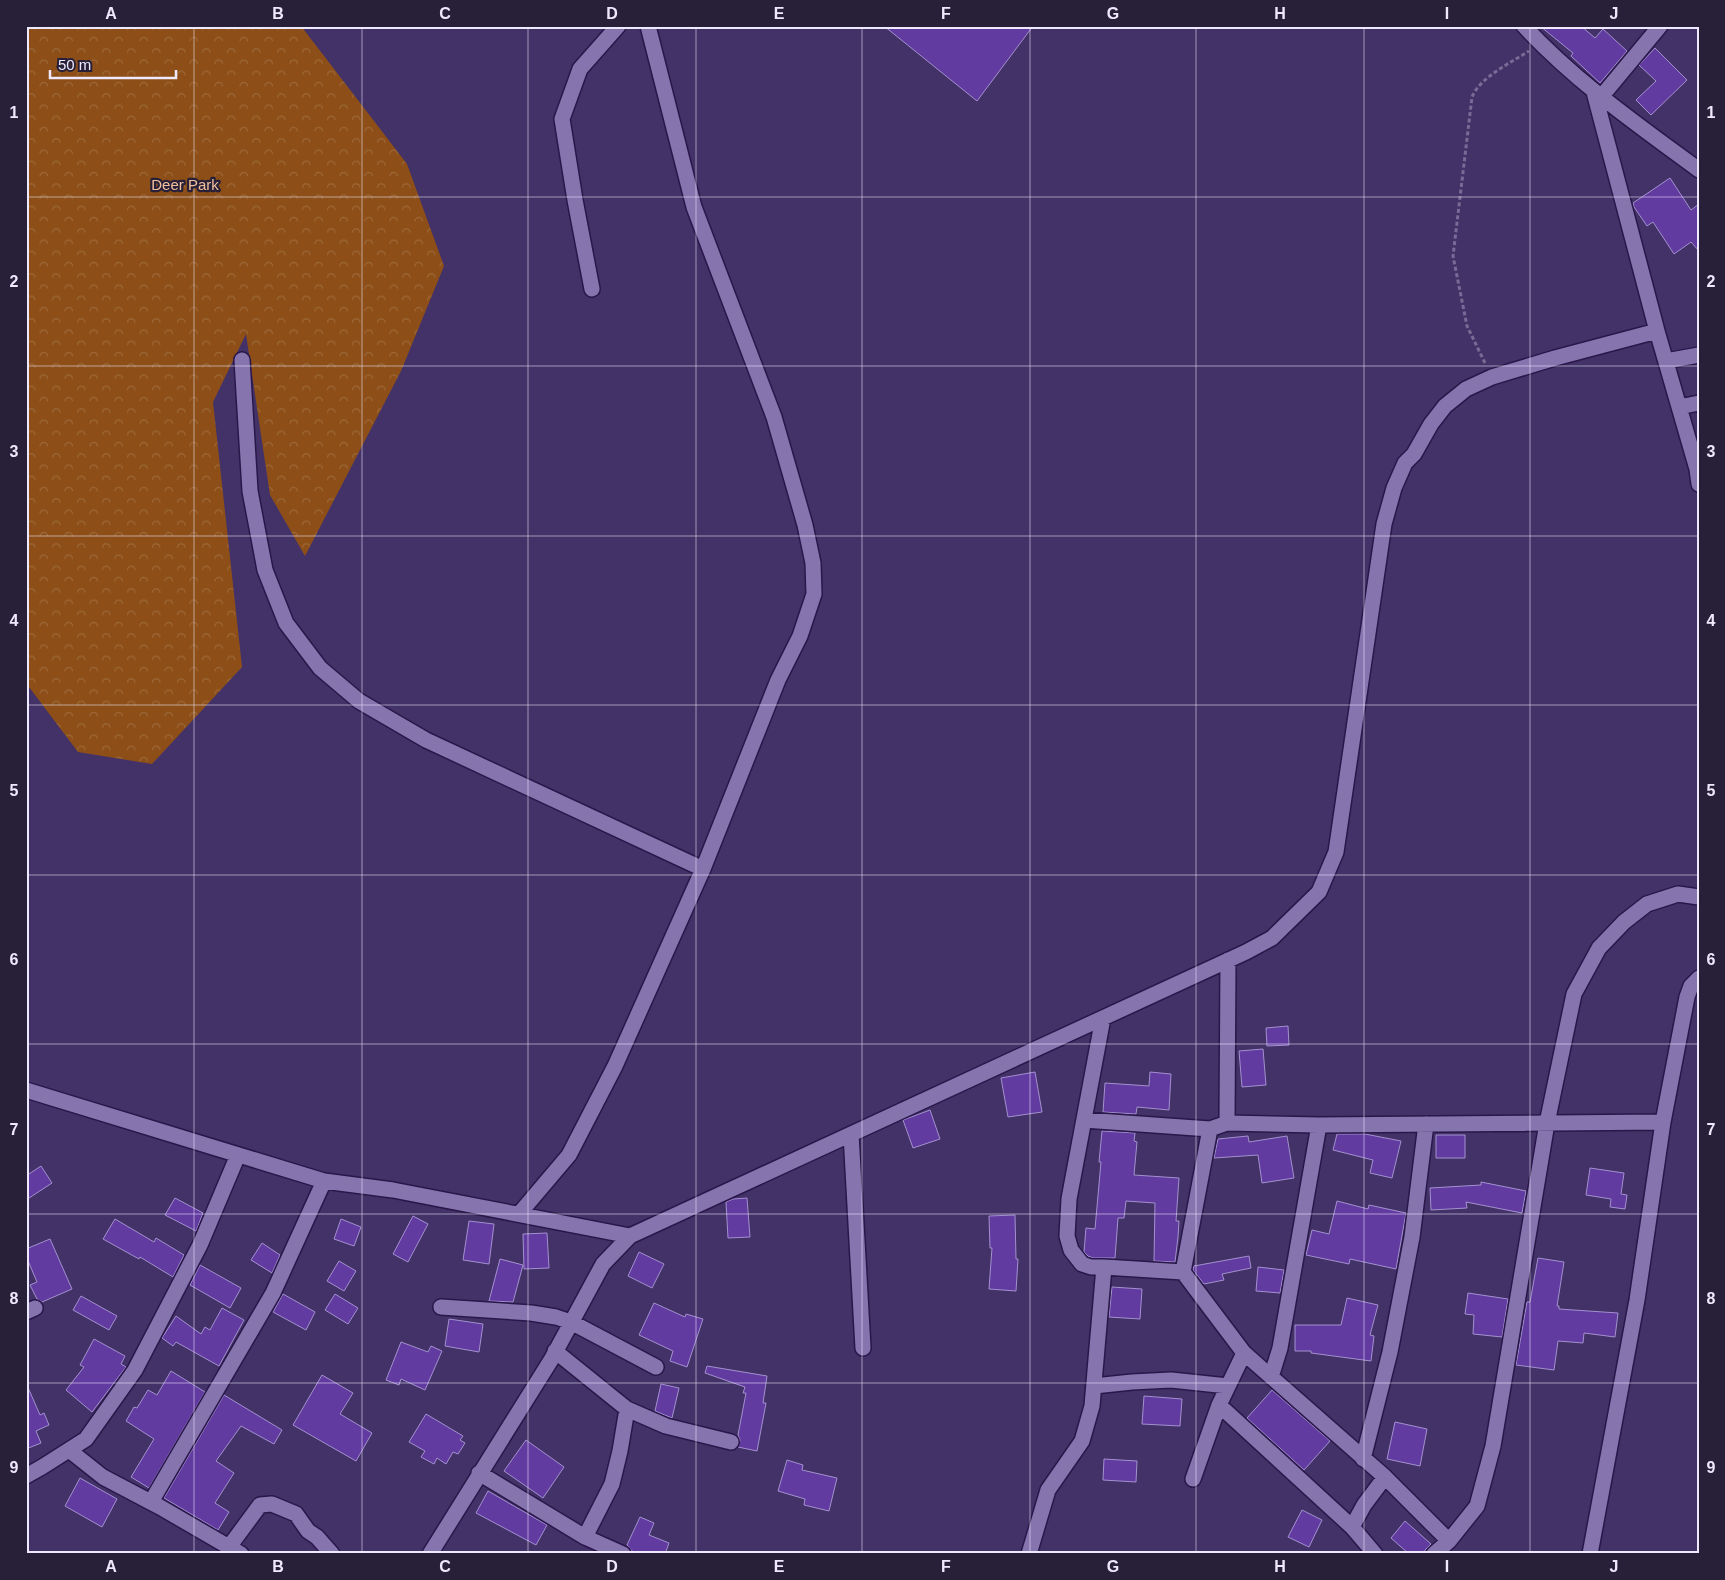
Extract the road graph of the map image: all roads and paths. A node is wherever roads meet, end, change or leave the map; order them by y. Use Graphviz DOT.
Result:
graph roads {
  1 [pos="618,26"];
  2 [pos="648,26"];
  3 [pos="1524,26"];
  4 [pos="1660,26"];
  5 [pos="1541,44"];
  6 [pos="1598,95"];
  7 [pos="1699,170"];
  8 [pos="592,289"];
  9 [pos="1657,331"];
  10 [pos="1699,355"];
  11 [pos="242,360"];
  12 [pos="1666,360"];
  13 [pos="1492,377"];
  14 [pos="1699,403"];
  15 [pos="1679,407"];
  16 [pos="1699,484"];
  17 [pos="703,869"];
  18 [pos="1699,897"];
  19 [pos="1228,960"];
  20 [pos="1699,978"];
  21 [pos="1103,1018"];
  22 [pos="26,1090"];
  23 [pos="1084,1120"];
  24 [pos="1663,1122"];
  25 [pos="1228,1123"];
  26 [pos="1547,1123"];
  27 [pos="1426,1124"];
  28 [pos="1319,1125"];
  29 [pos="1210,1129"];
  30 [pos="851,1134"];
  31 [pos="238,1155"];
  32 [pos="324,1181"];
  33 [pos="519,1214"];
  34 [pos="630,1236"];
  35 [pos="1104,1267"];
  36 [pos="1183,1272"];
  37 [pos="442,1307"];
  38 [pos="571,1322"];
  39 [pos="863,1348"];
  40 [pos="555,1351"];
  41 [pos="1244,1353"];
  42 [pos="656,1367"];
  43 [pos="1271,1377"];
  44 [pos="1094,1386"];
  45 [pos="1228,1386"];
  46 [pos="1219,1405"];
  47 [pos="628,1409"];
  48 [pos="731,1442"];
  49 [pos="69,1450"];
  50 [pos="1363,1459"];
  51 [pos="479,1473"];
  52 [pos="26,1476"];
  53 [pos="1384,1477"];
  54 [pos="1193,1479"];
  55 [pos="151,1502"];
  56 [pos="1352,1527"];
  57 [pos="585,1537"];
  58 [pos="1444,1549"];
  59 [pos="235,1550"];
  60 [pos="332,1554"];
  61 [pos="430,1554"];
  62 [pos="623,1554"];
  63 [pos="1029,1554"];
  64 [pos="1376,1554"];
  65 [pos="1590,1554"];
  1 -- 8 [label="street"];
  2 -- 17 [label="street"];
  3 -- 5 [label="street"];
  4 -- 6 [label="street"];
  5 -- 6 [label="street"];
  5 -- 13 [label="path"];
  6 -- 7 [label="street"];
  6 -- 9 [label="street"];
  9 -- 12 [label="street"];
  9 -- 13 [label="street"];
  10 -- 12 [label="street"];
  11 -- 17 [label="street"];
  12 -- 15 [label="street"];
  13 -- 19 [label="street"];
  14 -- 15 [label="street"];
  15 -- 16 [label="street"];
  17 -- 33 [label="street"];
  18 -- 26 [label="street"];
  19 -- 21 [label="street"];
  19 -- 25 [label="street"];
  20 -- 24 [label="street"];
  21 -- 23 [label="street"];
  21 -- 30 [label="street"];
  22 -- 31 [label="street"];
  23 -- 29 [label="street"];
  23 -- 35 [label="street"];
  24 -- 26 [label="street"];
  24 -- 65 [label="street"];
  25 -- 28 [label="street"];
  25 -- 29 [label="street"];
  26 -- 27 [label="street"];
  26 -- 58 [label="street"];
  27 -- 28 [label="street"];
  27 -- 50 [label="street"];
  28 -- 43 [label="street"];
  29 -- 36 [label="street"];
  30 -- 34 [label="street"];
  30 -- 39 [label="street"];
  31 -- 32 [label="street"];
  31 -- 49 [label="street"];
  32 -- 33 [label="street"];
  32 -- 55 [label="street"];
  33 -- 34 [label="street"];
  34 -- 38 [label="street"];
  35 -- 36 [label="street"];
  35 -- 44 [label="street"];
  36 -- 41 [label="street"];
  37 -- 38 [label="street"];
  38 -- 40 [label="street"];
  38 -- 42 [label="street"];
  40 -- 47 [label="street"];
  40 -- 51 [label="street"];
  41 -- 43 [label="street"];
  41 -- 45 [label="street"];
  43 -- 50 [label="street"];
  44 -- 45 [label="street"];
  44 -- 63 [label="street"];
  45 -- 46 [label="street"];
  46 -- 54 [label="street"];
  46 -- 56 [label="street"];
  47 -- 48 [label="street"];
  47 -- 57 [label="street"];
  49 -- 52 [label="street"];
  49 -- 55 [label="street"];
  50 -- 53 [label="street"];
  51 -- 57 [label="street"];
  51 -- 61 [label="street"];
  53 -- 56 [label="street"];
  53 -- 58 [label="street"];
  55 -- 59 [label="street"];
  56 -- 64 [label="street"];
  57 -- 62 [label="street"];
  59 -- 60 [label="street"];
}
